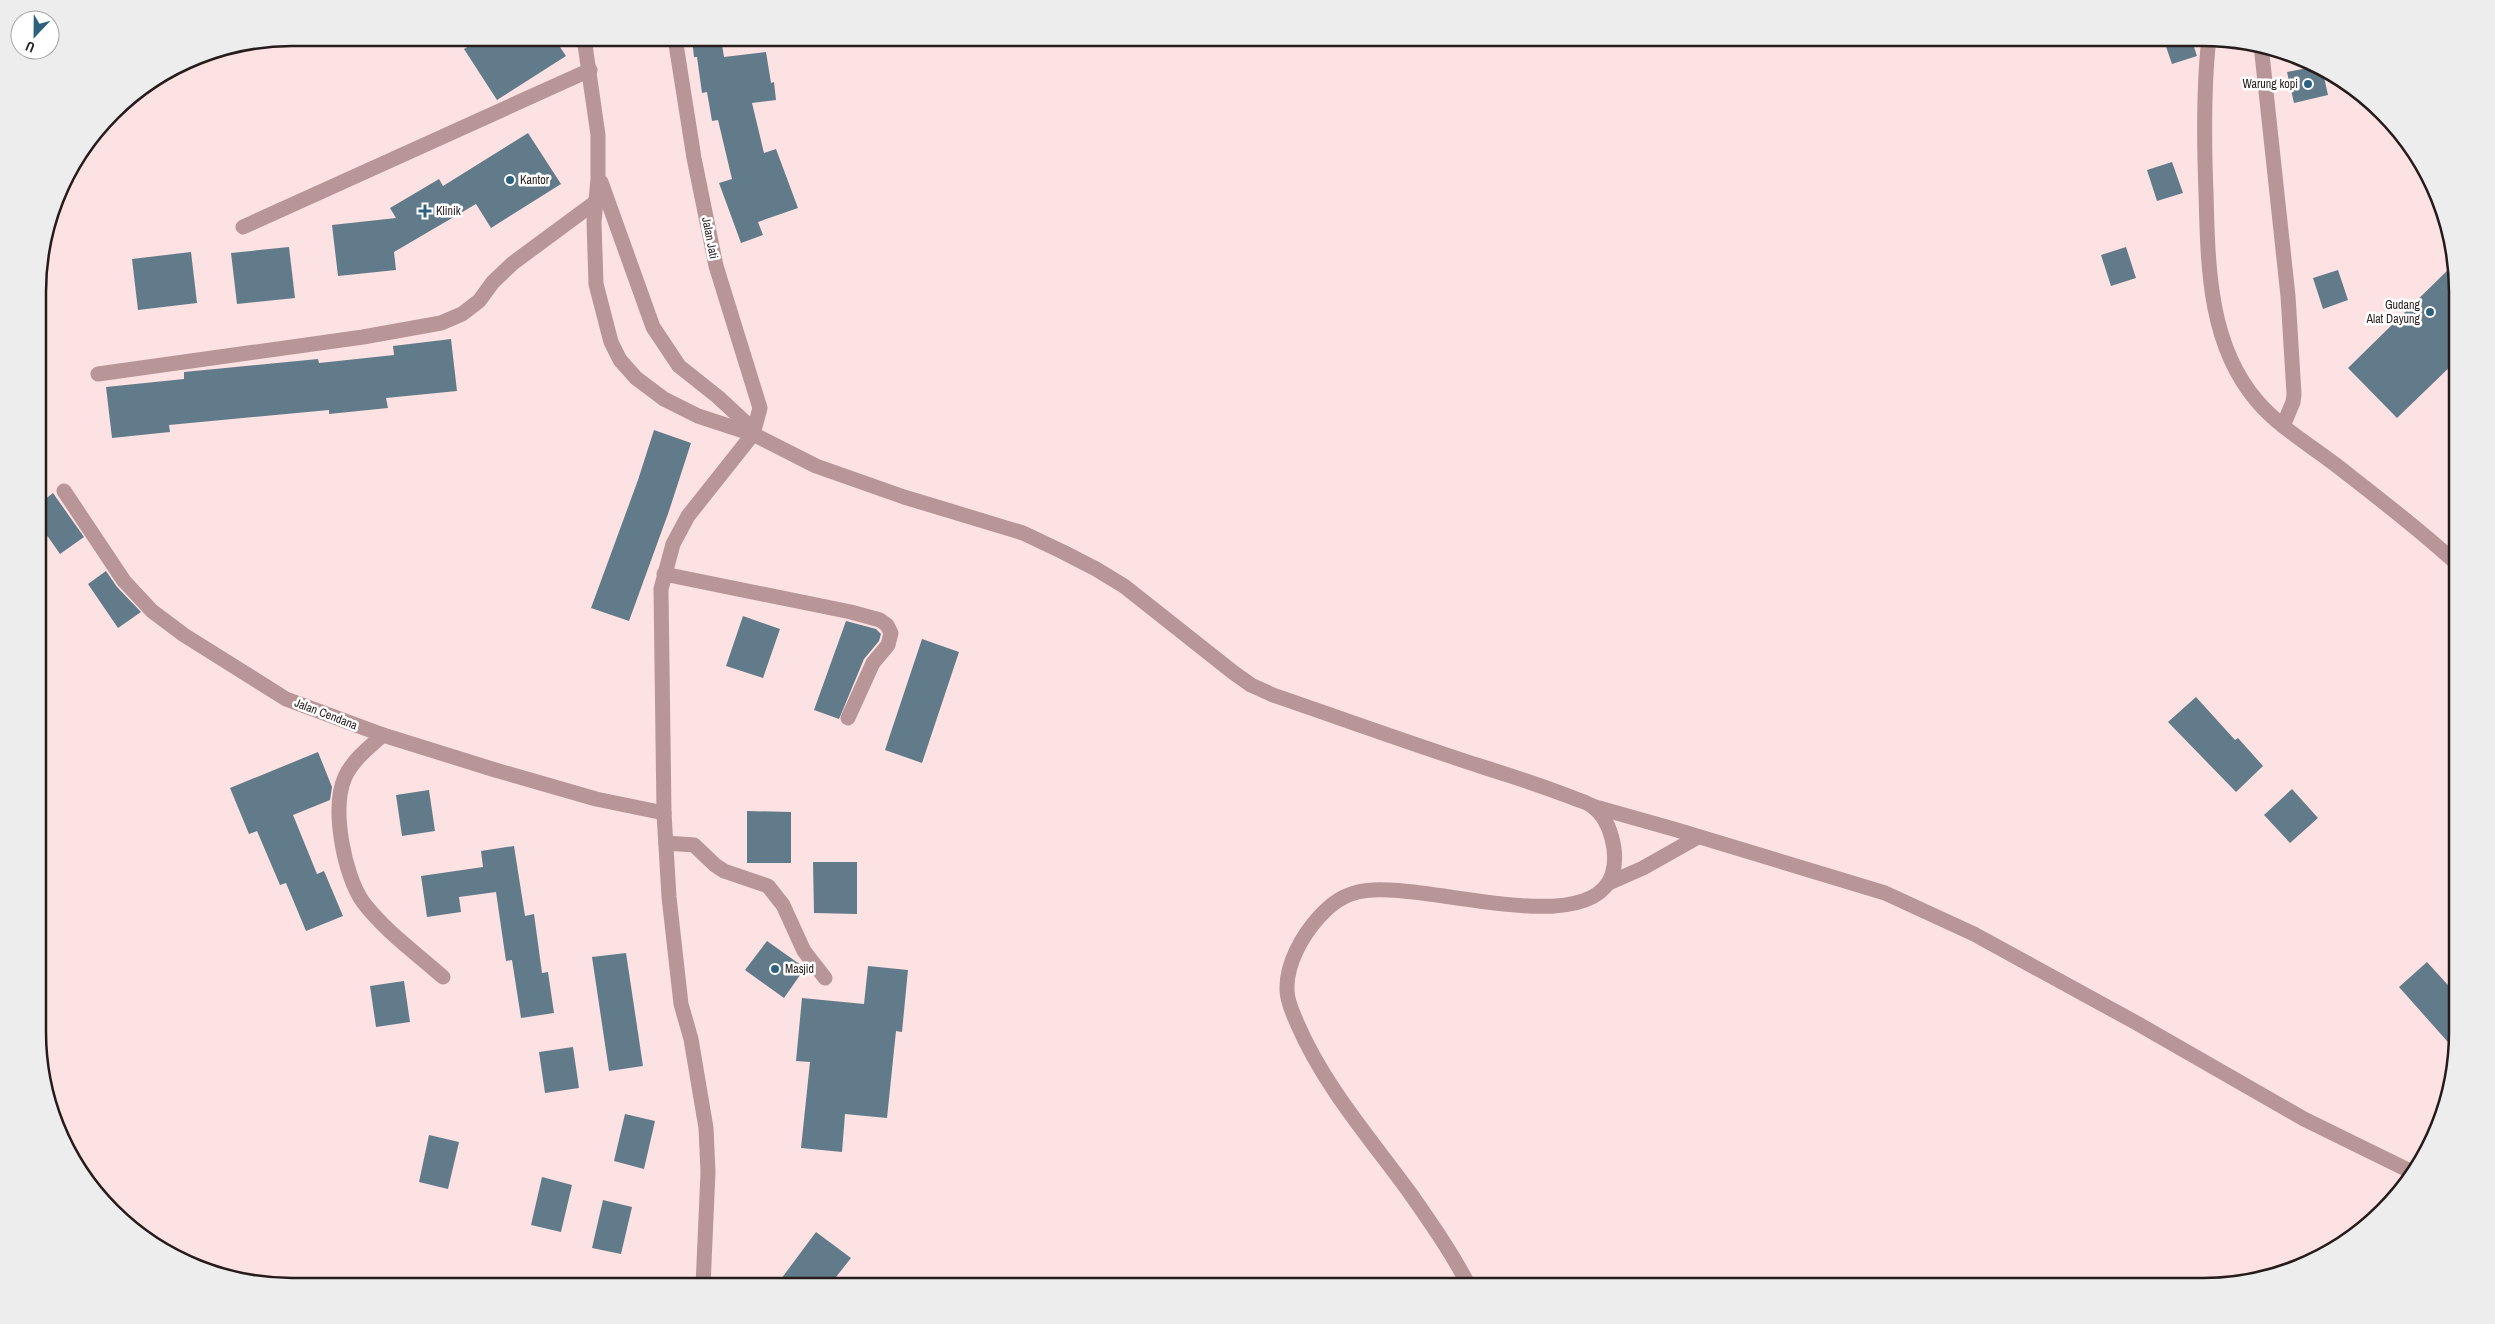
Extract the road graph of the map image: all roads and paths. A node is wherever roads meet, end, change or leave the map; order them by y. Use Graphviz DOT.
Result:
graph roads {
  1 [pos="586,46"];
  2 [pos="675,46"];
  3 [pos="2208,46"];
  4 [pos="2262,54"];
  5 [pos="590,70"];
  6 [pos="598,176"];
  7 [pos="597,200"];
  8 [pos="244,227"];
  9 [pos="98,374"];
  10 [pos="2283,426"];
  11 [pos="753,434"];
  12 [pos="64,491"];
  13 [pos="2449,557"];
  14 [pos="664,574"];
  15 [pos="848,718"];
  16 [pos="383,735"];
  17 [pos="1592,806"];
  18 [pos="664,813"];
  19 [pos="1698,837"];
  20 [pos="666,843"];
  21 [pos="1609,883"];
  22 [pos="444,978"];
  23 [pos="825,978"];
  24 [pos="2406,1169"];
  25 [pos="703,1278"];
  26 [pos="1464,1278"];
  1 -- 5 [label="street"];
  2 -- 11 [label="street, Jalan Jati"];
  3 -- 10 [label="street"];
  4 -- 10 [label="street"];
  5 -- 6 [label="street"];
  5 -- 8 [label="street"];
  6 -- 7 [label="street"];
  6 -- 11 [label="street"];
  7 -- 9 [label="street"];
  7 -- 11 [label="street"];
  10 -- 13 [label="street"];
  11 -- 14 [label="street"];
  11 -- 17 [label="street"];
  12 -- 16 [label="street, Jalan Cendana"];
  14 -- 15 [label="street"];
  14 -- 18 [label="street"];
  16 -- 18 [label="street, Jalan Cendana"];
  16 -- 22 [label="street"];
  17 -- 19 [label="street"];
  17 -- 21 [label="street"];
  18 -- 20 [label="street"];
  19 -- 21 [label="street"];
  19 -- 24 [label="street"];
  20 -- 23 [label="street"];
  20 -- 25 [label="street"];
  21 -- 26 [label="street"];
}
